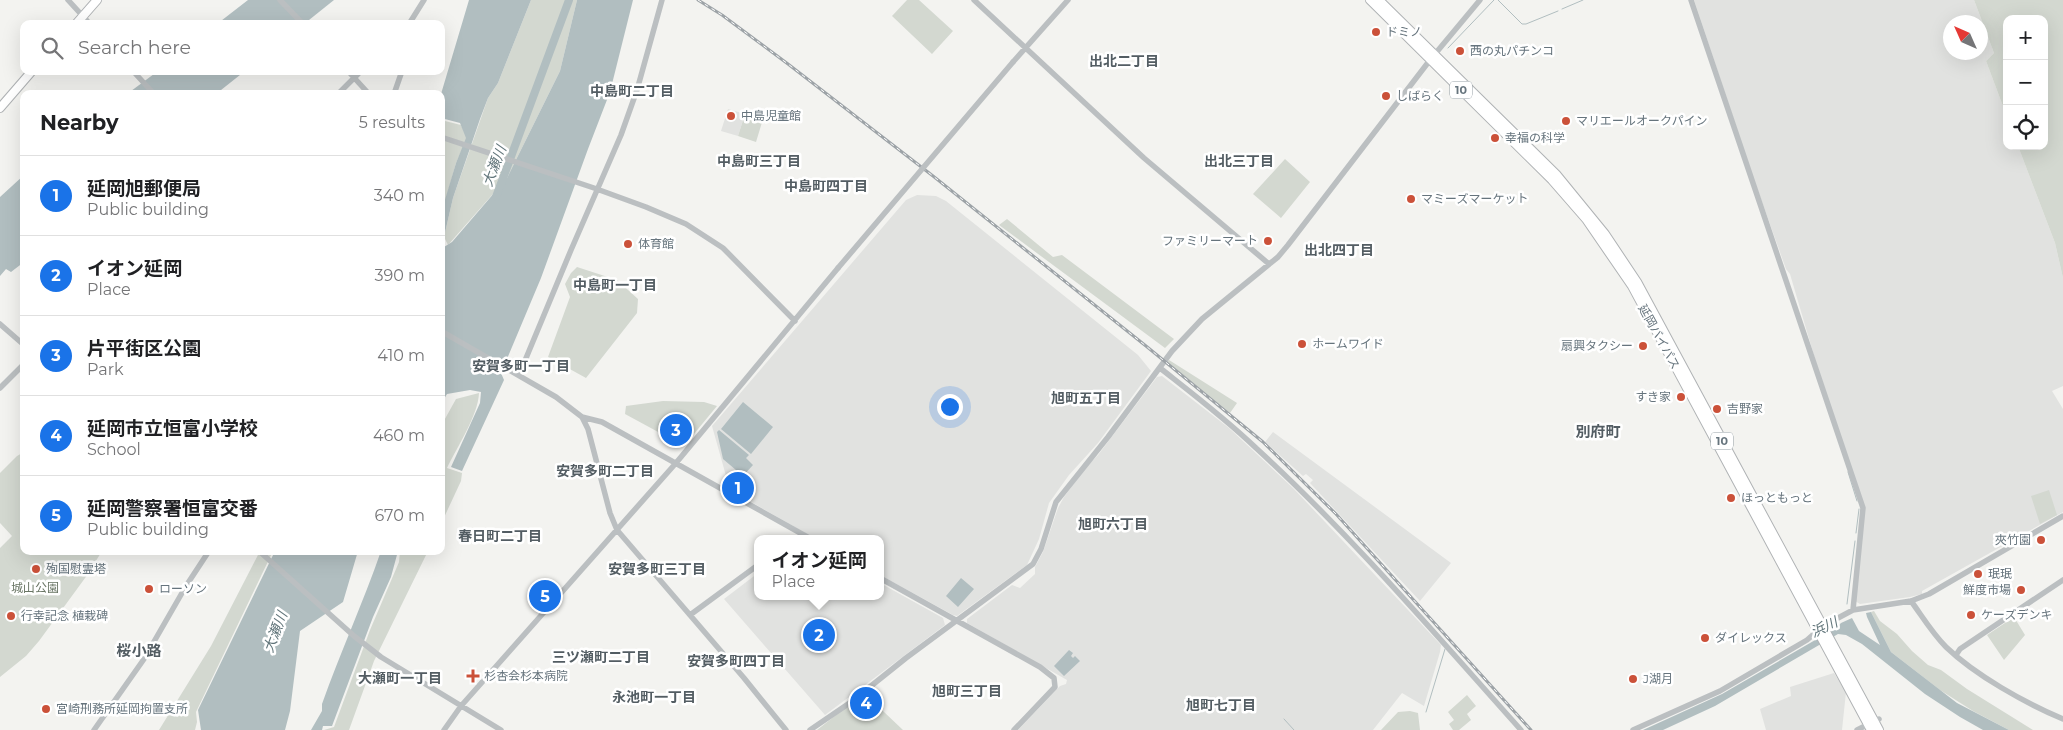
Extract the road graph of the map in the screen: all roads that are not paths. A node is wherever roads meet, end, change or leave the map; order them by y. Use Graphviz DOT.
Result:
graph roads {
  1 [pos="68,0"];
  2 [pos="98,0"];
  3 [pos="280,0"];
  4 [pos="424,0"];
  5 [pos="662,0"];
  6 [pos="974,0"];
  7 [pos="1068,0"];
  8 [pos="1370,0"];
  9 [pos="1379,0"];
  10 [pos="1480,0"];
  11 [pos="1691,0"];
  12 [pos="83,16"];
  13 [pos="80,20"];
  14 [pos="86,20"];
  15 [pos="299,20"];
  16 [pos="412,20"];
  17 [pos="1024,47"];
  18 [pos="1432,57"];
  19 [pos="29,75"];
  20 [pos="136,75"];
  21 [pos="351,75"];
  22 [pos="357,75"];
  23 [pos="401,75"];
  24 [pos="354,78"];
  25 [pos="150,90"];
  26 [pos="342,90"];
  27 [pos="365,90"];
  28 [pos="395,90"];
  29 [pos="0,108"];
  30 [pos="445,138"];
  31 [pos="596,189"];
  32 [pos="1269,264"];
  33 [pos="795,321"];
  34 [pos="0,324"];
  35 [pos="445,333"];
  36 [pos="20,342"];
  37 [pos="20,368"];
  38 [pos="1160,368"];
  39 [pos="519,375"];
  40 [pos="0,388"];
  41 [pos="582,416"];
  42 [pos="676,463"];
  43 [pos="2063,516"];
  44 [pos="617,530"];
  45 [pos="800,533"];
  46 [pos="797,535"];
  47 [pos="803,535"];
  48 [pos="206,555"];
  49 [pos="263,555"];
  50 [pos="754,568"];
  51 [pos="884,580"];
  52 [pos="2063,580"];
  53 [pos="1911,601"];
  54 [pos="1853,610"];
  55 [pos="690,615"];
  56 [pos="956,621"];
  57 [pos="1821,631"];
  58 [pos="1956,655"];
  59 [pos="461,706"];
  60 [pos="2063,719"];
  61 [pos="1873,724"];
  62 [pos="94,730"];
  63 [pos="444,730"];
  64 [pos="501,730"];
  65 [pos="786,730"];
  66 [pos="810,730"];
  67 [pos="1014,730"];
  68 [pos="1521,730"];
  69 [pos="1633,730"];
  70 [pos="1857,730"];
  71 [pos="1879,730"];
  1 -- 12 [label="street"];
  2 -- 12 [label="highway"];
  3 -- 15 [label="street"];
  4 -- 16 [label="street"];
  5 -- 31 [label="street"];
  6 -- 17 [label="street"];
  7 -- 17 [label="street"];
  8 -- 18 [label="highway, 延岡バイパス / 10"];
  9 -- 18 [label="highway, 延岡バイパス / 10"];
  10 -- 18 [label="street"];
  11 -- 54 [label="street"];
  12 -- 13 [label="highway"];
  12 -- 14 [label="street"];
  17 -- 32 [label="street"];
  17 -- 33 [label="street, bridge"];
  18 -- 32 [label="street"];
  18 -- 57 [label="highway, 延岡バイパス / 10"];
  19 -- 29 [label="highway"];
  20 -- 25 [label="street"];
  21 -- 24 [label="street"];
  22 -- 24 [label="street"];
  23 -- 28 [label="street"];
  24 -- 26 [label="street"];
  24 -- 27 [label="street"];
  30 -- 31 [label="street"];
  31 -- 33 [label="street"];
  31 -- 39 [label="street"];
  32 -- 38 [label="street"];
  33 -- 42 [label="street"];
  34 -- 36 [label="street"];
  35 -- 39 [label="street"];
  37 -- 40 [label="street"];
  38 -- 56 [label="street"];
  38 -- 68 [label="street"];
  39 -- 41 [label="street"];
  41 -- 42 [label="street"];
  41 -- 44 [label="street"];
  42 -- 44 [label="street"];
  42 -- 45 [label="street"];
  43 -- 53 [label="street"];
  44 -- 55 [label="street"];
  44 -- 59 [label="street"];
  45 -- 46 [label="street"];
  45 -- 47 [label="street"];
  48 -- 62 [label="street"];
  49 -- 59 [label="street"];
  50 -- 55 [label="street"];
  51 -- 56 [label="street"];
  52 -- 58 [label="street"];
  53 -- 54 [label="street"];
  53 -- 58 [label="street"];
  54 -- 57 [label="street"];
  55 -- 65 [label="street"];
  56 -- 66 [label="street"];
  56 -- 67 [label="street"];
  57 -- 61 [label="highway, 延岡バイパス / 10"];
  57 -- 69 [label="street"];
  58 -- 60 [label="street"];
  59 -- 63 [label="street"];
  59 -- 64 [label="street"];
  61 -- 70 [label="street"];
  61 -- 71 [label="highway, 延岡バイパス / 10"];
}
